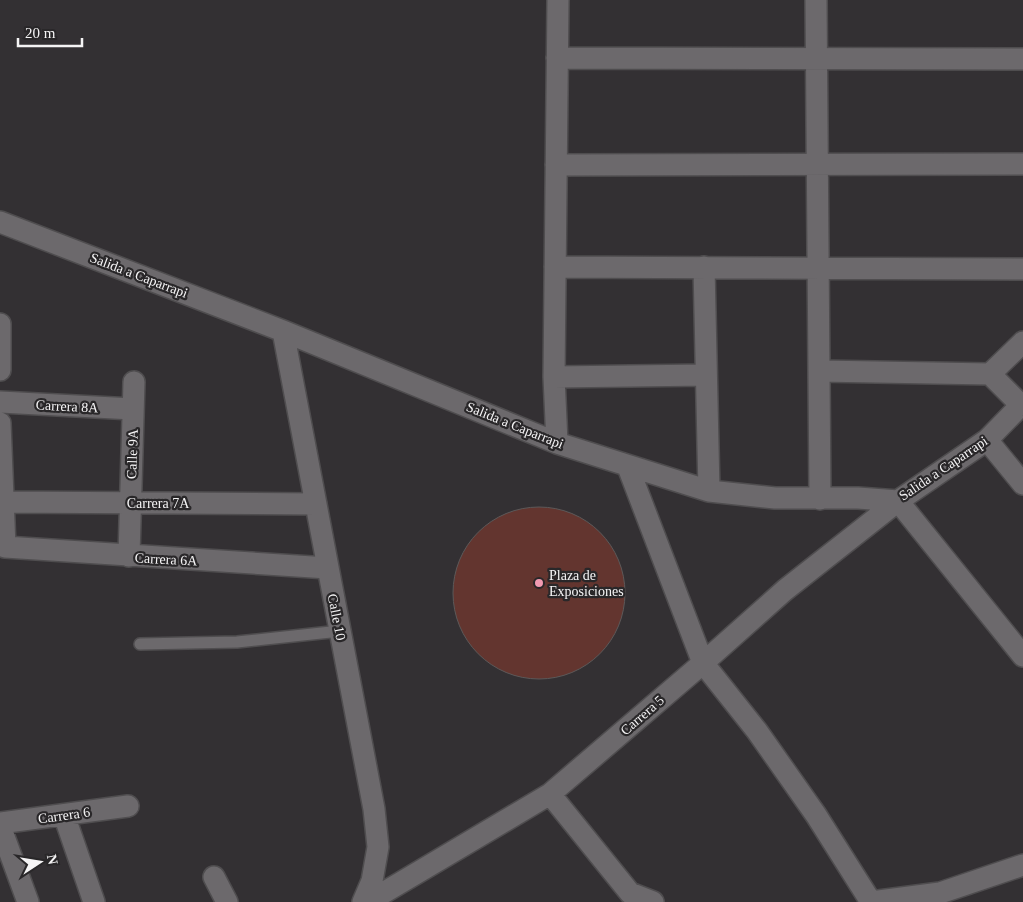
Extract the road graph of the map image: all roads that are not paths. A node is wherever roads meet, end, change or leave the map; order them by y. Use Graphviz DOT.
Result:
graph roads {
  1 [pos="558,0"];
  2 [pos="816,0"];
  3 [pos="557,58"];
  4 [pos="817,58"];
  5 [pos="1023,58"];
  6 [pos="1023,164"];
  7 [pos="556,165"];
  8 [pos="818,165"];
  9 [pos="0,222"];
  10 [pos="555,267"];
  11 [pos="704,268"];
  12 [pos="818,268"];
  13 [pos="1023,269"];
  14 [pos="0,324"];
  15 [pos="283,331"];
  16 [pos="1023,342"];
  17 [pos="0,370"];
  18 [pos="819,371"];
  19 [pos="990,374"];
  20 [pos="706,375"];
  21 [pos="554,377"];
  22 [pos="134,382"];
  23 [pos="0,402"];
  24 [pos="1022,404"];
  25 [pos="133,409"];
  26 [pos="0,423"];
  27 [pos="987,440"];
  28 [pos="557,443"];
  29 [pos="628,467"];
  30 [pos="1023,484"];
  31 [pos="709,492"];
  32 [pos="820,499"];
  33 [pos="898,500"];
  34 [pos="2,502"];
  35 [pos="130,503"];
  36 [pos="316,504"];
  37 [pos="129,556"];
  38 [pos="328,568"];
  39 [pos="340,631"];
  40 [pos="140,644"];
  41 [pos="1023,656"];
  42 [pos="703,663"];
  43 [pos="550,794"];
  44 [pos="128,806"];
  45 [pos="64,814"];
  46 [pos="0,824"];
  47 [pos="1023,864"];
  48 [pos="214,877"];
  49 [pos="28,902"];
  50 [pos="94,902"];
  51 [pos="227,902"];
  52 [pos="363,902"];
  53 [pos="368,902"];
  54 [pos="653,902"];
  55 [pos="871,902"];
  1 -- 3 [label="street"];
  2 -- 4 [label="street"];
  3 -- 4 [label="street"];
  3 -- 7 [label="street"];
  4 -- 5 [label="street"];
  4 -- 8 [label="street"];
  6 -- 8 [label="street"];
  7 -- 8 [label="street"];
  7 -- 10 [label="street"];
  8 -- 12 [label="street"];
  9 -- 15 [label="street, Salida a Caparrapi"];
  10 -- 11 [label="street"];
  10 -- 21 [label="street"];
  11 -- 12 [label="street"];
  11 -- 20 [label="street"];
  12 -- 13 [label="street"];
  12 -- 18 [label="street"];
  14 -- 17 [label="street"];
  15 -- 28 [label="street, Salida a Caparrapi"];
  15 -- 36 [label="street, Calle 10"];
  16 -- 19 [label="street"];
  18 -- 19 [label="street"];
  18 -- 32 [label="street"];
  19 -- 24 [label="street"];
  20 -- 21 [label="street"];
  20 -- 31 [label="street"];
  21 -- 28 [label="street"];
  22 -- 25 [label="street, Calle 9A"];
  23 -- 25 [label="street, Carrera 8A"];
  24 -- 27 [label="street, Salida a Caparrapi"];
  25 -- 35 [label="street, Calle 9A"];
  26 -- 34 [label="street"];
  27 -- 30 [label="street"];
  27 -- 33 [label="street, Salida a Caparrapi"];
  28 -- 29 [label="street, Salida a Caparrapi"];
  29 -- 31 [label="street, Salida a Caparrapi"];
  29 -- 42 [label="street"];
  31 -- 32 [label="street, Salida a Caparrapi"];
  32 -- 33 [label="street, Salida a Caparrapi"];
  33 -- 41 [label="street"];
  33 -- 42 [label="street, Carrera 5"];
  34 -- 35 [label="street, Carrera 7A"];
  34 -- 37 [label="street, Carrera 6A"];
  35 -- 36 [label="street, Carrera 7A"];
  35 -- 37 [label="street, Calle 9A"];
  36 -- 38 [label="street, Calle 10"];
  37 -- 38 [label="street, Carrera 6A"];
  38 -- 39 [label="street, Calle 10"];
  39 -- 40 [label="lane"];
  39 -- 52 [label="street, Calle 10"];
  42 -- 43 [label="street, Carrera 5"];
  42 -- 55 [label="street"];
  43 -- 53 [label="street, Carrera 5"];
  43 -- 54 [label="street"];
  44 -- 45 [label="street, Carrera 6"];
  45 -- 46 [label="street, Carrera 6"];
  45 -- 50 [label="street"];
  46 -- 49 [label="street"];
  47 -- 55 [label="street"];
  48 -- 51 [label="street"];
}
